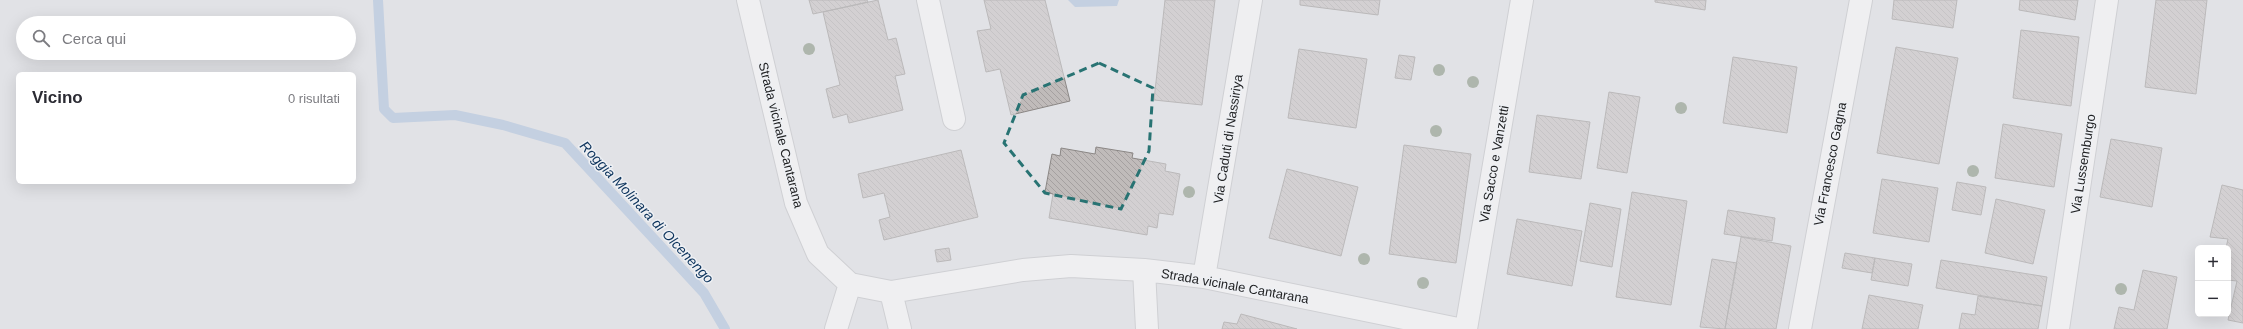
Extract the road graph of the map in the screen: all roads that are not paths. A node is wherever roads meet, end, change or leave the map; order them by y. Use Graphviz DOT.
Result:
graph roads {
  1 [pos="748,0"];
  2 [pos="928,0"];
  3 [pos="1251,0"];
  4 [pos="1522,0"];
  5 [pos="1861,0"];
  6 [pos="2108,0"];
  7 [pos="954,119"];
  8 [pos="1144,270"];
  9 [pos="1204,277"];
  10 [pos="850,284"];
  11 [pos="891,292"];
  12 [pos="836,329"];
  13 [pos="900,329"];
  14 [pos="1147,329"];
  15 [pos="1458,329"];
  16 [pos="1466,329"];
  17 [pos="1800,329"];
  18 [pos="2058,329"];
  1 -- 10 [label="street, Strada vicinale Cantarana"];
  2 -- 7 [label="street"];
  3 -- 9 [label="street, Via Caduti di Nassiriya"];
  4 -- 16 [label="street, Via Sacco e Vanzetti"];
  5 -- 17 [label="street, Via Francesco Gagna"];
  6 -- 18 [label="street, Via Lussemburgo"];
  8 -- 9 [label="street, Strada vicinale Cantarana"];
  8 -- 11 [label="street, Strada vicinale Cantarana"];
  8 -- 14 [label="street"];
  9 -- 15 [label="street, Strada vicinale Cantarana"];
  10 -- 11 [label="street, Strada vicinale Cantarana"];
  10 -- 12 [label="street"];
  11 -- 13 [label="street"];
}
